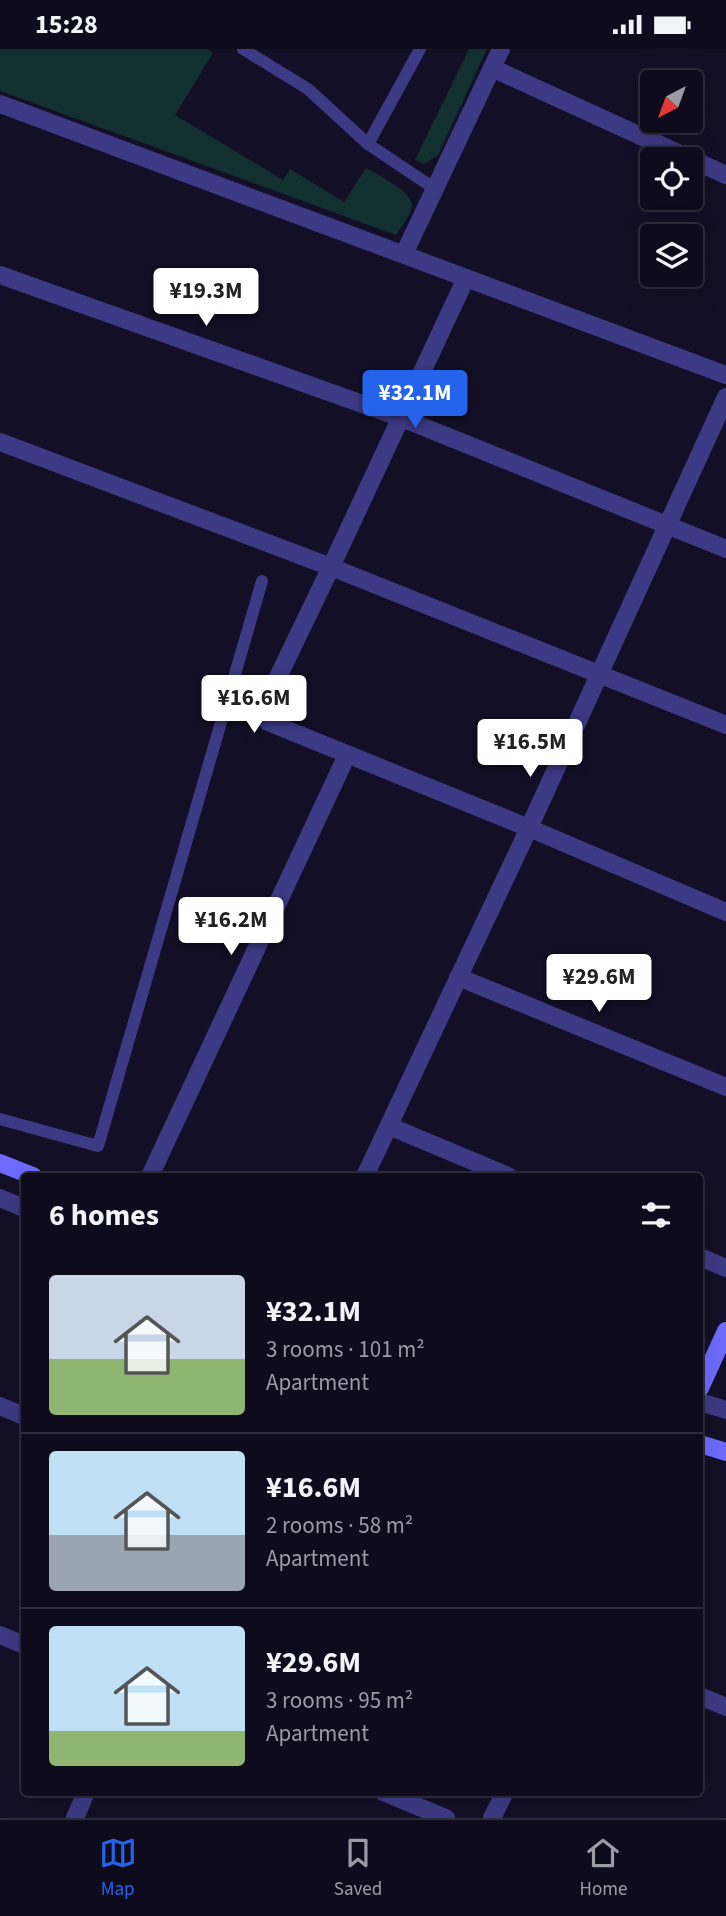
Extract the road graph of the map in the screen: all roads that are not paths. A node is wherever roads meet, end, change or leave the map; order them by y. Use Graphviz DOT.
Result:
graph roads {
  1 [pos="243,49"];
  2 [pos="420,49"];
  3 [pos="501,49"];
  4 [pos="492,68"];
  5 [pos="0,104"];
  6 [pos="368,144"];
  7 [pos="665,147"];
  8 [pos="703,164"];
  9 [pos="726,175"];
  10 [pos="435,189"];
  11 [pos="404,254"];
  12 [pos="0,275"];
  13 [pos="466,278"];
  14 [pos="726,375"];
  15 [pos="726,397"];
  16 [pos="400,417"];
  17 [pos="0,442"];
  18 [pos="667,525"];
  19 [pos="726,549"];
  20 [pos="331,567"];
  21 [pos="262,582"];
  22 [pos="598,673"];
  23 [pos="726,725"];
  24 [pos="347,755"];
  25 [pos="529,828"];
  26 [pos="726,912"];
  27 [pos="458,977"];
  28 [pos="726,1087"];
  29 [pos="0,1119"];
  30 [pos="389,1126"];
  31 [pos="0,1163"];
  32 [pos="25,1173"];
  33 [pos="151,1173"];
  34 [pos="366,1173"];
  35 [pos="501,1173"];
  36 [pos="0,1198"];
  37 [pos="21,1207"];
  38 [pos="703,1258"];
  39 [pos="726,1268"];
  40 [pos="726,1331"];
  41 [pos="703,1381"];
  42 [pos="703,1403"];
  43 [pos="0,1406"];
  44 [pos="726,1410"];
  45 [pos="21,1415"];
  46 [pos="703,1445"];
  47 [pos="726,1452"];
  48 [pos="0,1635"];
  49 [pos="21,1644"];
  50 [pos="703,1697"];
  51 [pos="726,1707"];
  52 [pos="84,1796"];
  53 [pos="393,1796"];
  54 [pos="503,1796"];
  55 [pos="75,1818"];
  56 [pos="446,1818"];
  57 [pos="492,1818"];
  1 -- 6 [label="lane"];
  2 -- 6 [label="lane"];
  3 -- 4 [label="street"];
  4 -- 7 [label="street"];
  4 -- 10 [label="street"];
  5 -- 11 [label="street"];
  6 -- 10 [label="lane"];
  8 -- 9 [label="street"];
  10 -- 11 [label="street"];
  11 -- 13 [label="street"];
  12 -- 16 [label="street"];
  13 -- 14 [label="street"];
  13 -- 16 [label="street"];
  15 -- 18 [label="street"];
  16 -- 18 [label="street"];
  16 -- 20 [label="street"];
  17 -- 20 [label="street"];
  18 -- 19 [label="street"];
  18 -- 22 [label="street"];
  20 -- 22 [label="street"];
  20 -- 24 [label="street"];
  21 -- 29 [label="lane"];
  22 -- 23 [label="street"];
  22 -- 25 [label="street"];
  24 -- 25 [label="street"];
  24 -- 33 [label="street"];
  25 -- 26 [label="street"];
  25 -- 27 [label="street"];
  27 -- 28 [label="street"];
  27 -- 30 [label="street"];
  30 -- 34 [label="street"];
  30 -- 35 [label="street"];
  31 -- 32 [label="street"];
  36 -- 37 [label="street"];
  38 -- 39 [label="street"];
  40 -- 41 [label="street"];
  42 -- 44 [label="street"];
  43 -- 45 [label="street"];
  46 -- 47 [label="street"];
  48 -- 49 [label="street"];
  50 -- 51 [label="street"];
  52 -- 55 [label="street"];
  53 -- 56 [label="street"];
  54 -- 57 [label="street"];
}
